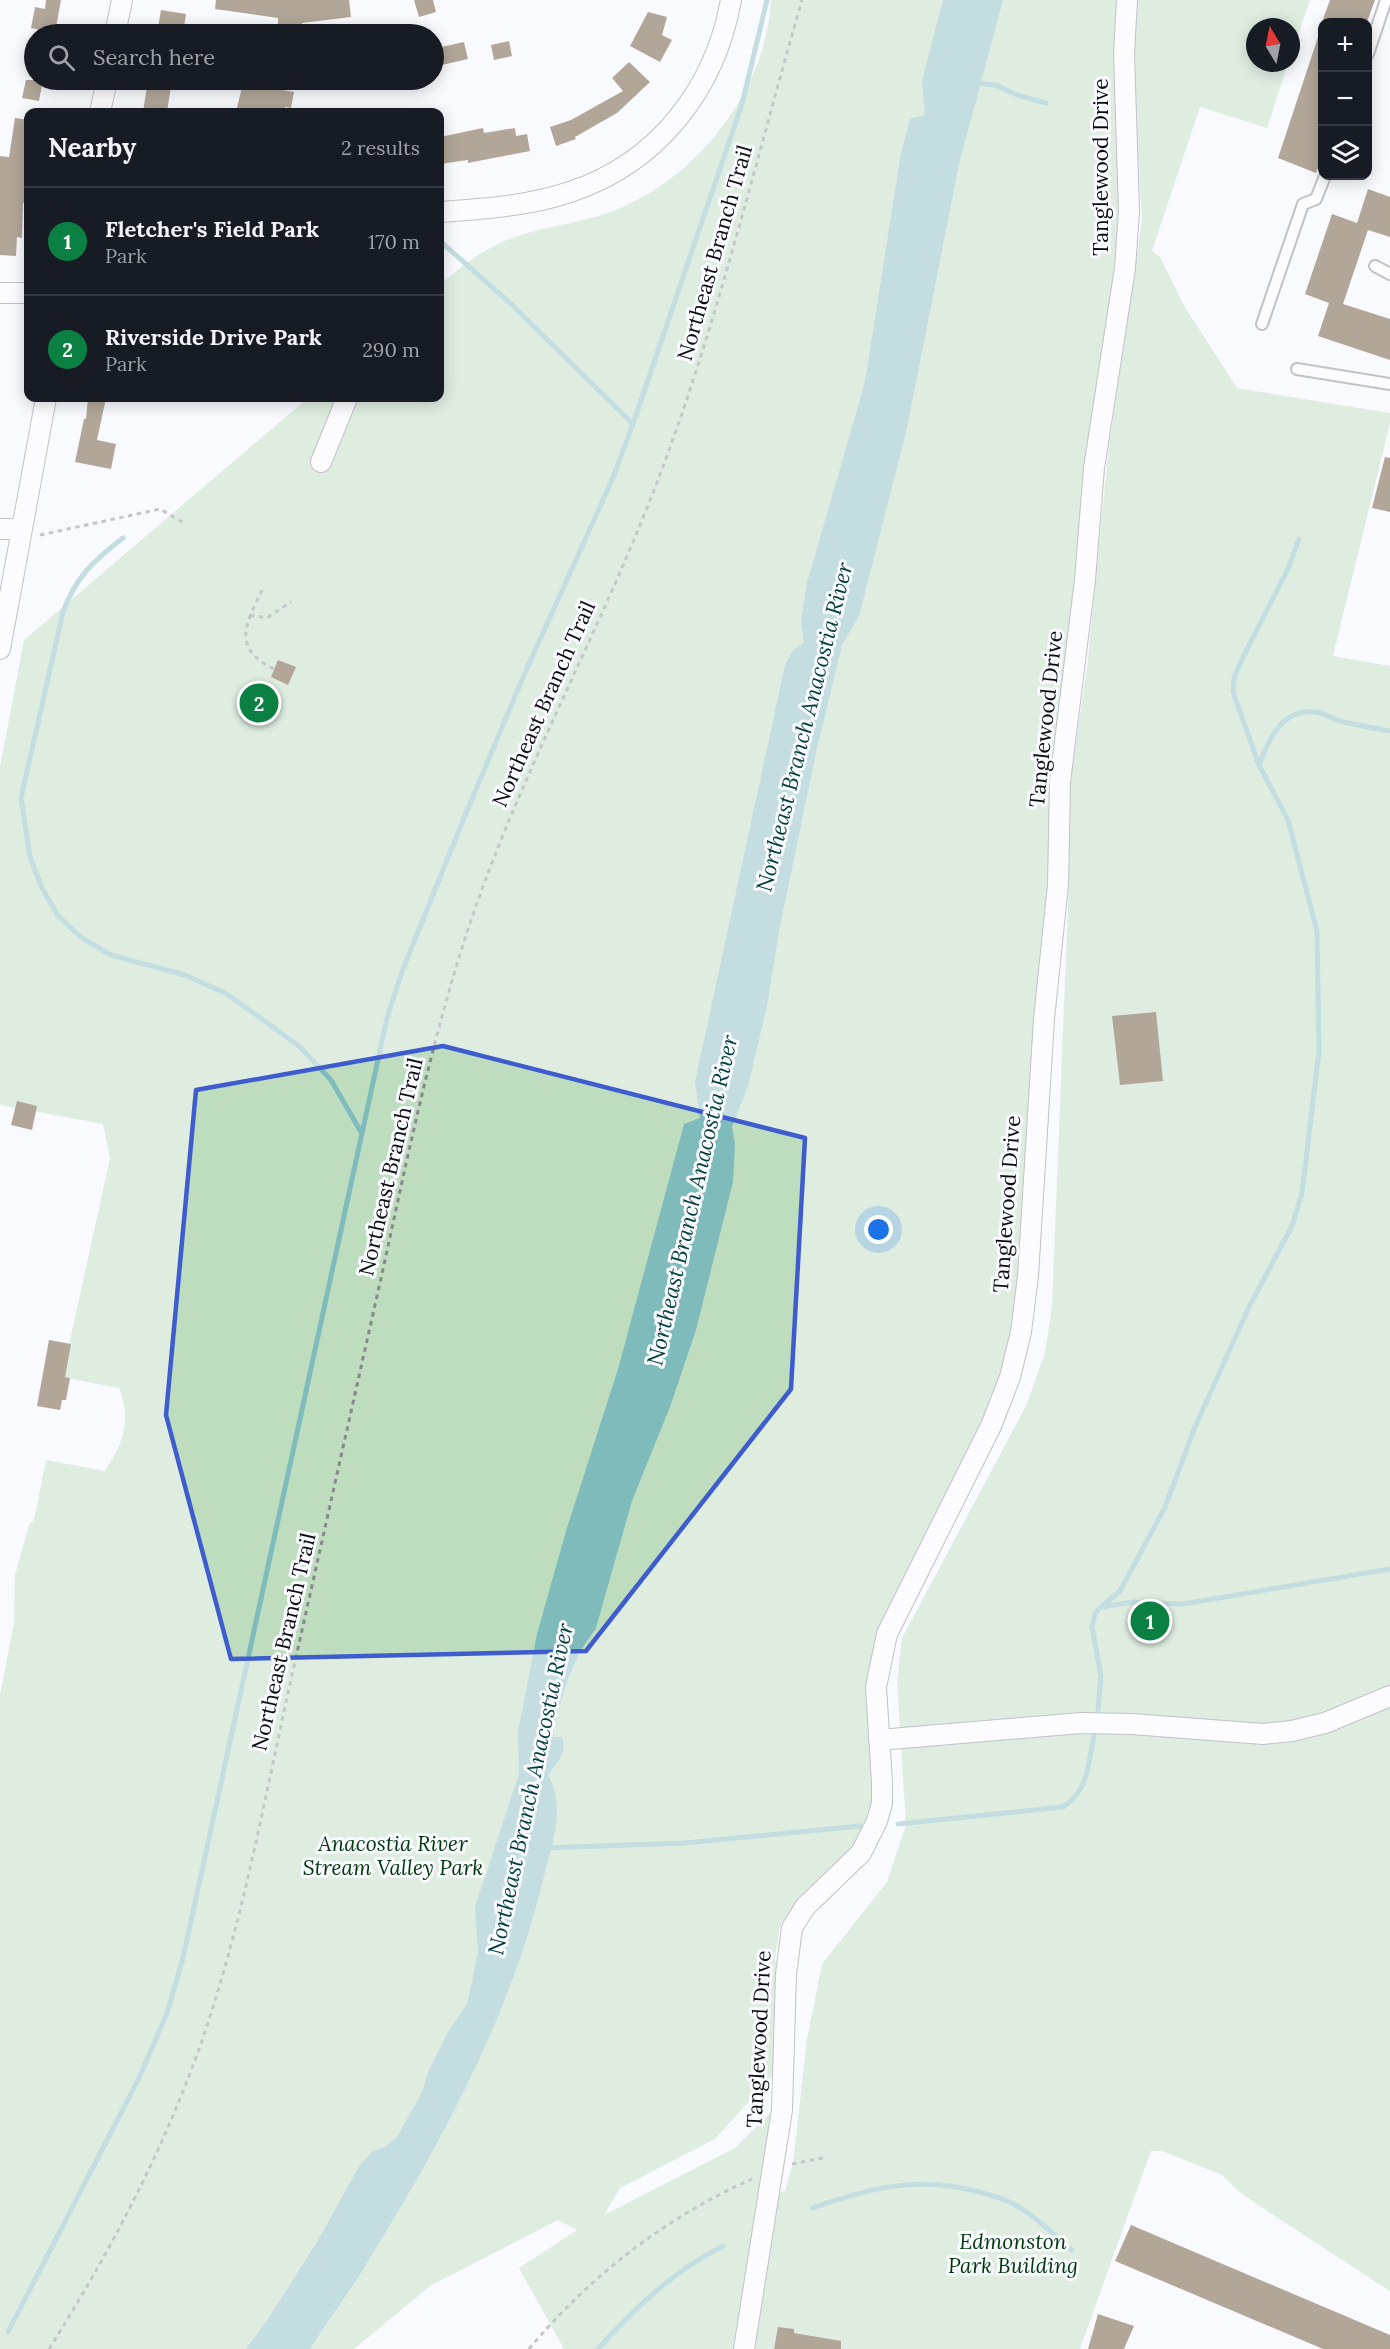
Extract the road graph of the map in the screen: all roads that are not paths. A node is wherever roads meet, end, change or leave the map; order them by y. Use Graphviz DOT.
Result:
graph roads {
  1 [pos="122,0"];
  2 [pos="731,0"];
  3 [pos="1127,0"];
  4 [pos="1386,0"];
  5 [pos="118,24"];
  6 [pos="1372,42"];
  7 [pos="105,90"];
  8 [pos="101,108"];
  9 [pos="1323,180"];
  10 [pos="444,212"];
  11 [pos="1375,266"];
  12 [pos="1390,274"];
  13 [pos="0,293"];
  14 [pos="24,293"];
  15 [pos="1262,324"];
  16 [pos="1297,369"];
  17 [pos="1390,384"];
  18 [pos="45,402"];
  19 [pos="344,402"];
  20 [pos="321,462"];
  21 [pos="0,529"];
  22 [pos="20,535"];
  23 [pos="0,649"];
  24 [pos="1390,1696"];
  25 [pos="879,1740"];
  26 [pos="744,2349"];
  1 -- 5 [label="street"];
  2 -- 10 [label="street"];
  3 -- 25 [label="street, Tanglewood Drive"];
  4 -- 6 [label="lane"];
  7 -- 8 [label="street"];
  9 -- 15 [label="lane"];
  11 -- 12 [label="lane"];
  13 -- 14 [label="street"];
  16 -- 17 [label="lane"];
  18 -- 22 [label="street"];
  19 -- 20 [label="street"];
  21 -- 22 [label="street"];
  22 -- 23 [label="street"];
  24 -- 25 [label="street"];
  25 -- 26 [label="street, Tanglewood Drive"];
}
